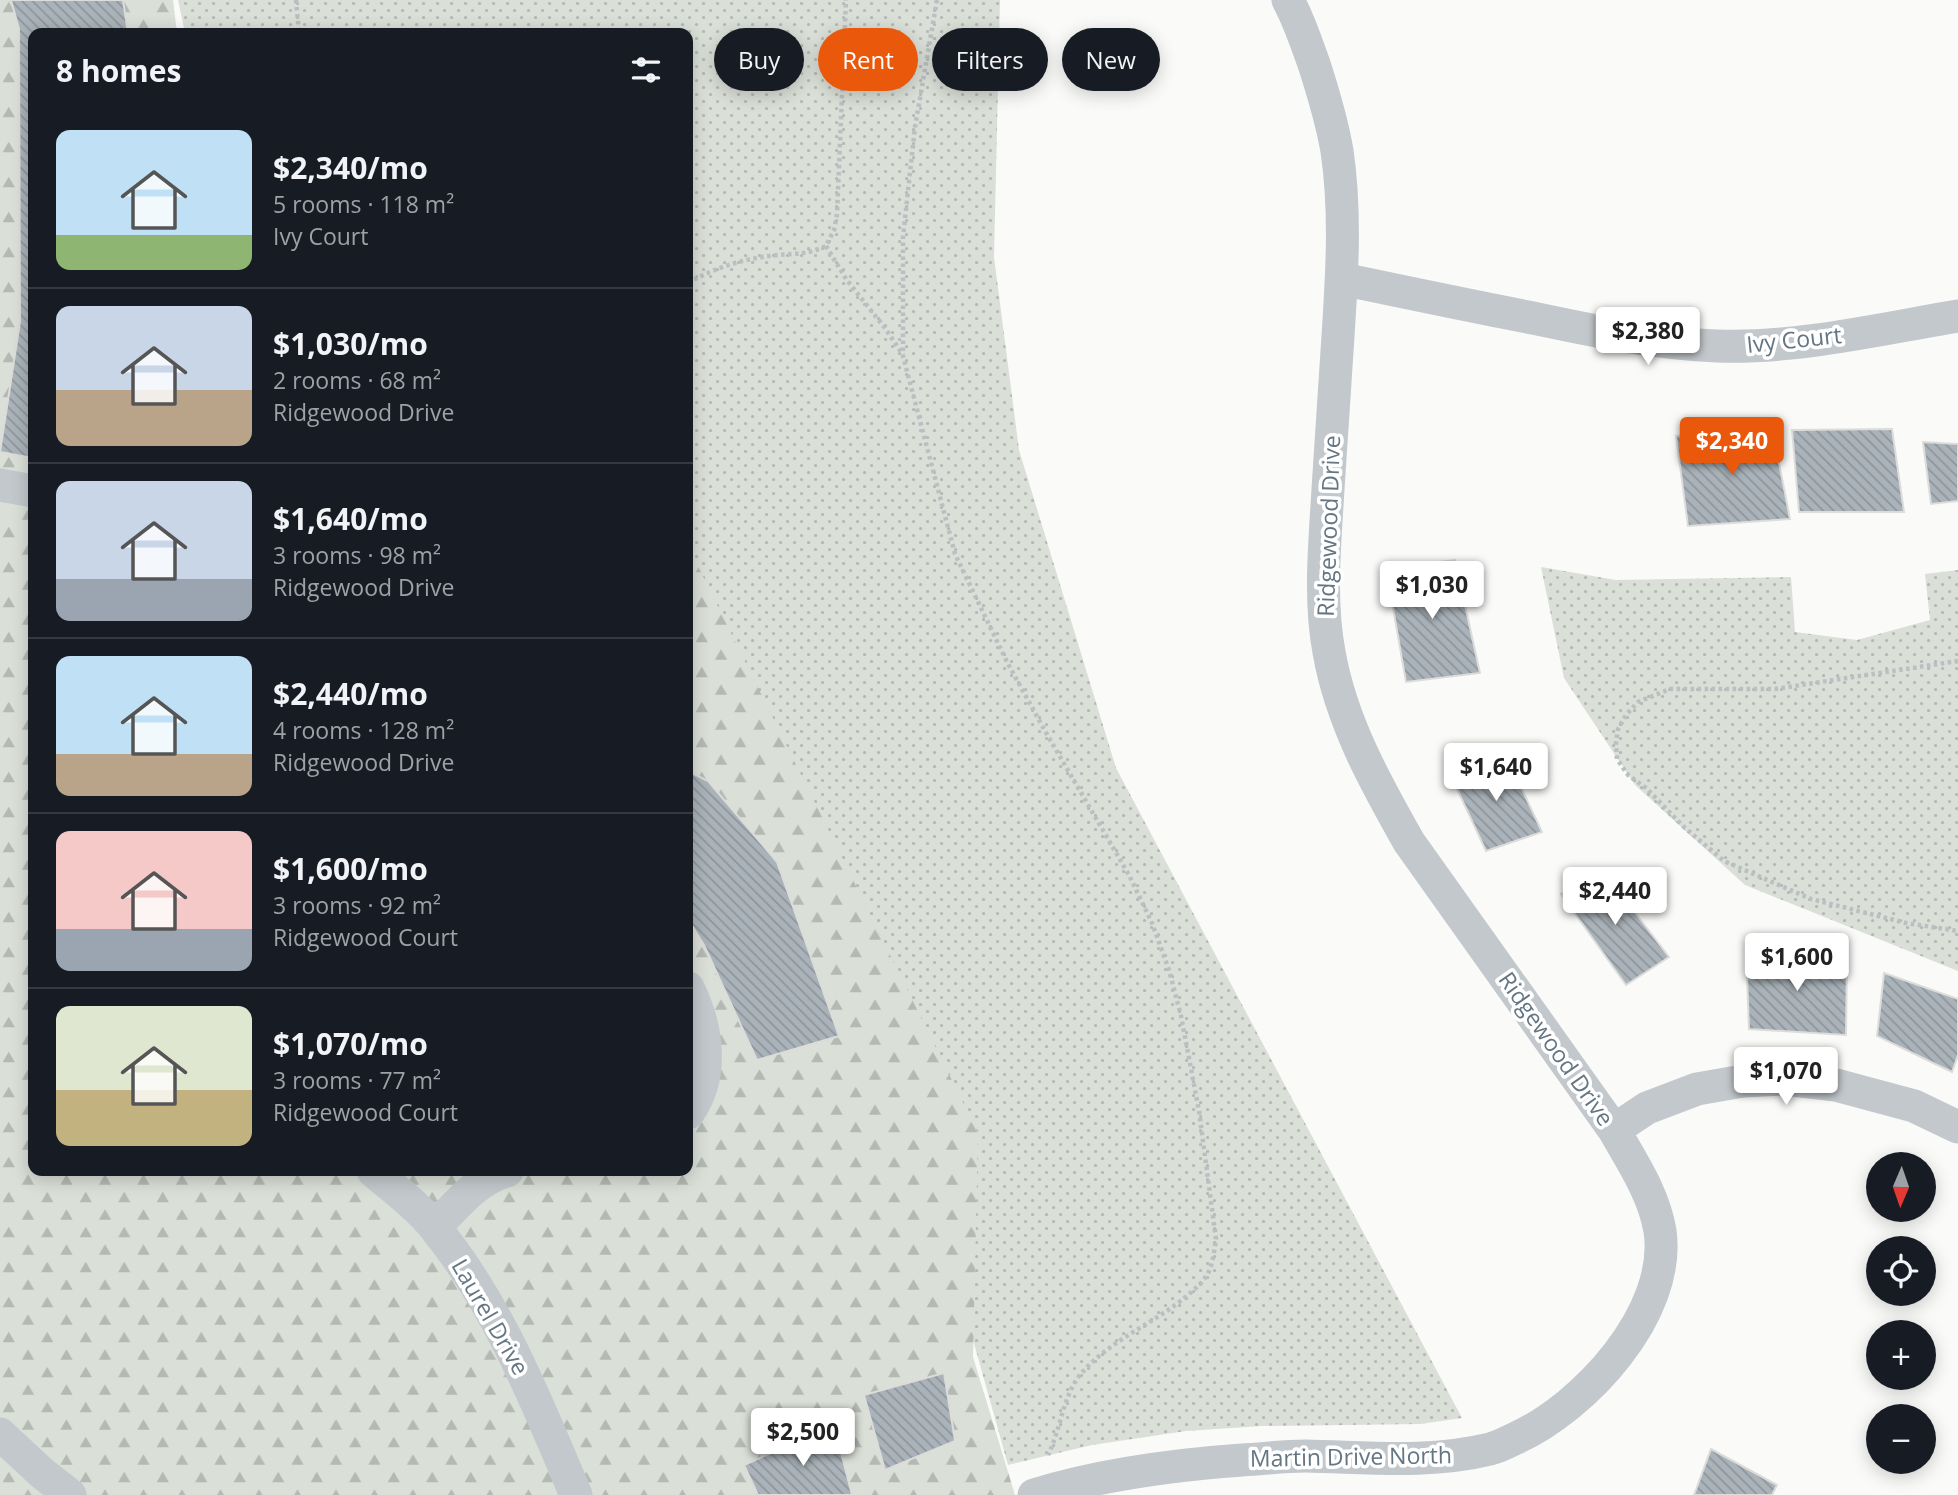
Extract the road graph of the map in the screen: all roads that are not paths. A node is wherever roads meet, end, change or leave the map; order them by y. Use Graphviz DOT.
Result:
graph roads {
  1 [pos="1294,2"];
  2 [pos="1342,279"];
  3 [pos="1958,316"];
  4 [pos="0,485"];
  5 [pos="28,490"];
  6 [pos="693,1002"];
  7 [pos="693,1106"];
  8 [pos="1958,1127"];
  9 [pos="1614,1130"];
  10 [pos="379,1176"];
  11 [pos="494,1176"];
  12 [pos="435,1227"];
  13 [pos="1660,1261"];
  14 [pos="0,1434"];
  15 [pos="1040,1493"];
  16 [pos="70,1495"];
  17 [pos="576,1495"];
  1 -- 2 [label="street, Ridgewood Drive"];
  2 -- 3 [label="street, Ivy Court"];
  2 -- 9 [label="street, Ridgewood Drive"];
  4 -- 5 [label="street"];
  6 -- 7 [label="street"];
  8 -- 9 [label="street"];
  9 -- 13 [label="street, Ridgewood Drive"];
  10 -- 12 [label="street, Laurel Drive"];
  11 -- 12 [label="street"];
  12 -- 17 [label="street, Laurel Drive"];
  13 -- 15 [label="street, Martin Drive North"];
  14 -- 16 [label="street"];
}
